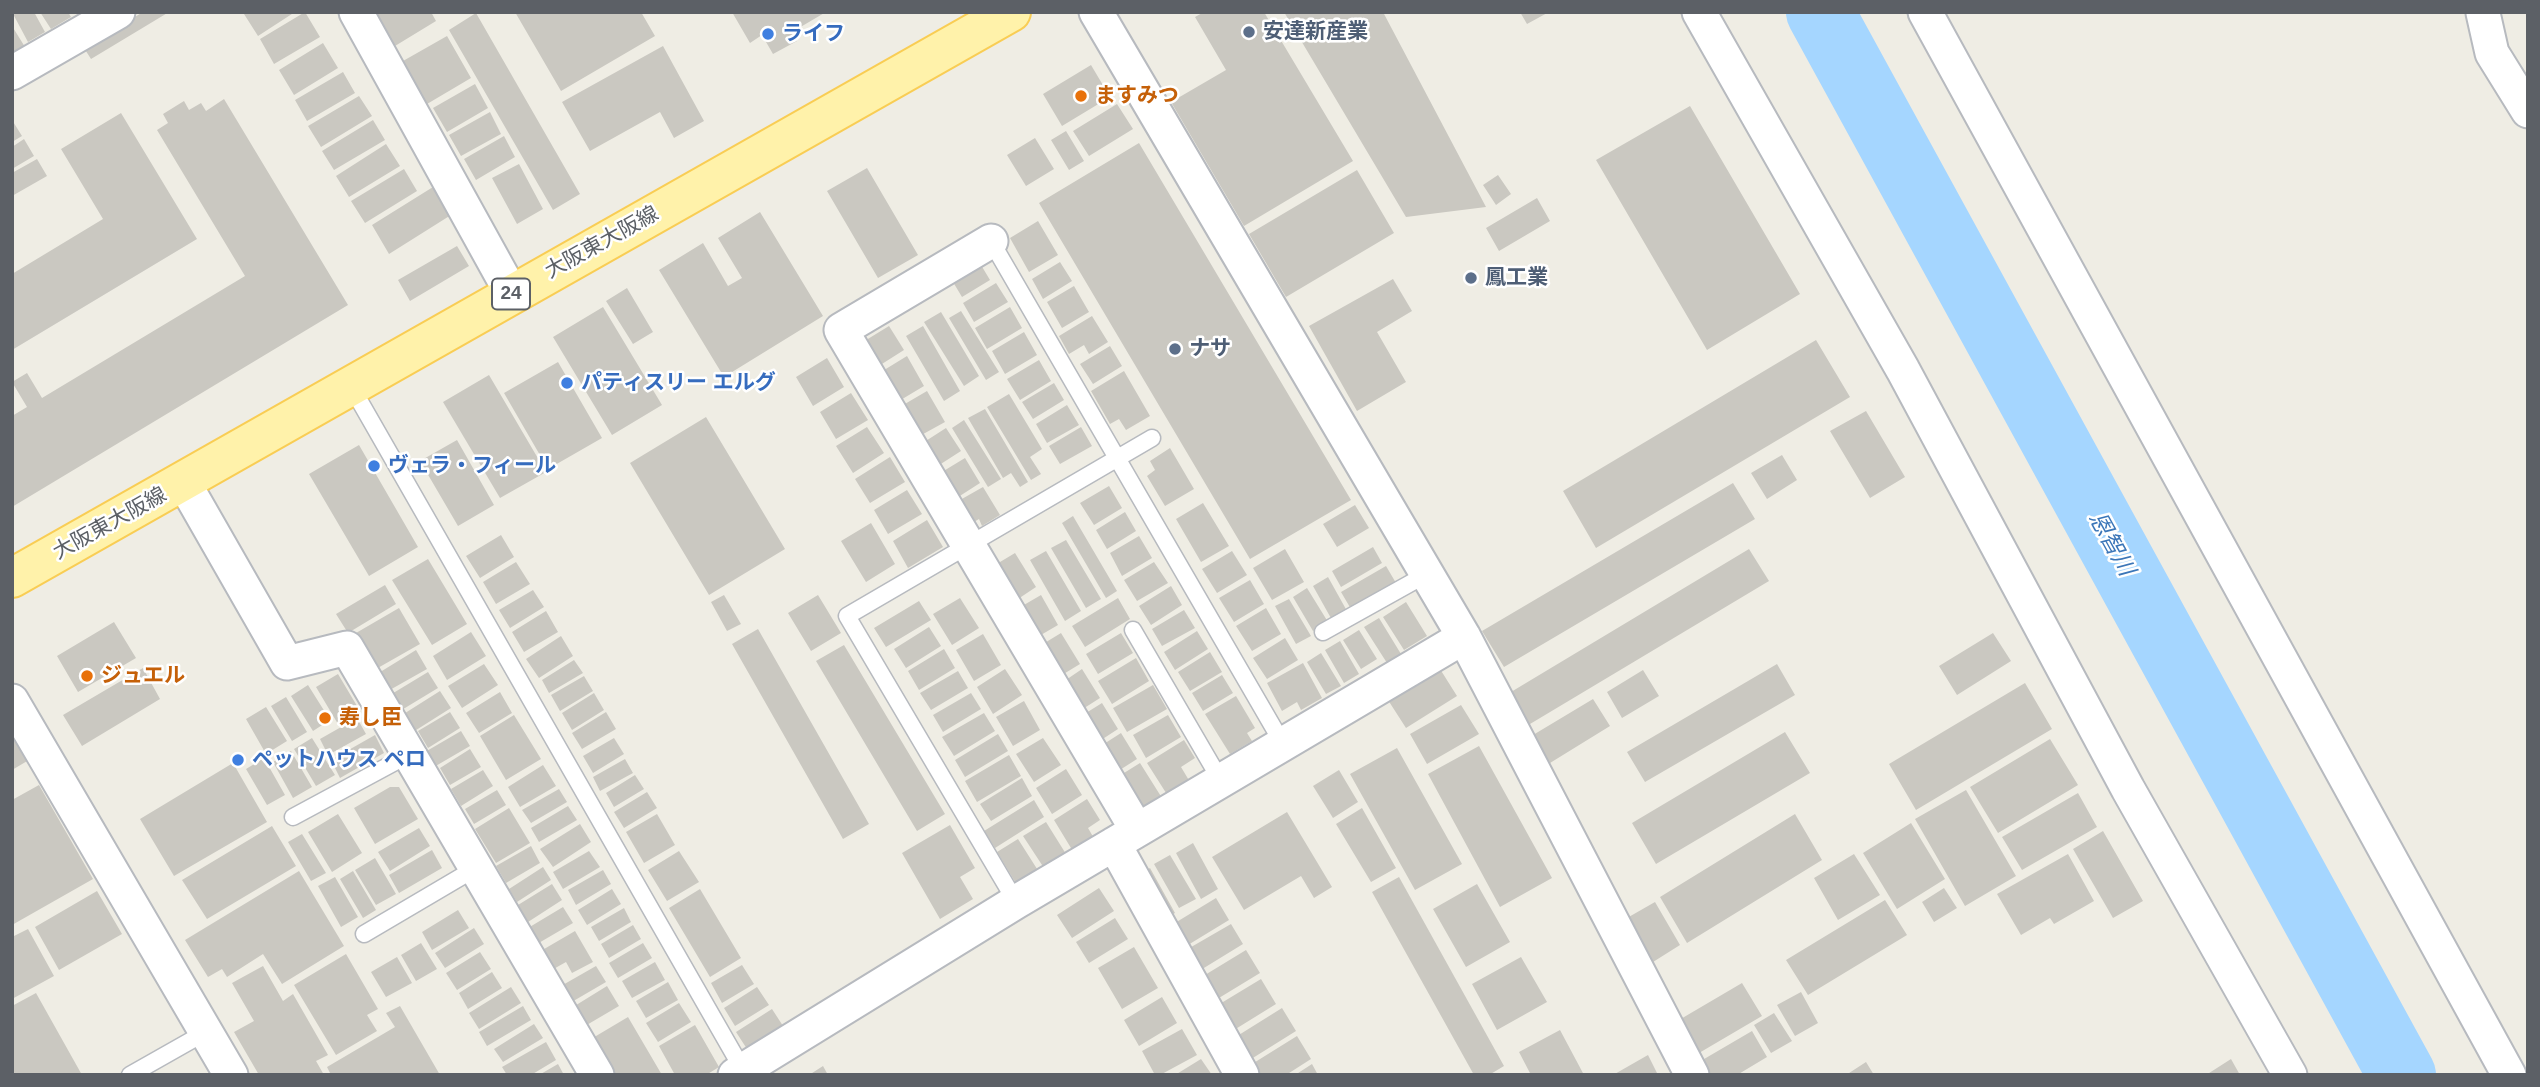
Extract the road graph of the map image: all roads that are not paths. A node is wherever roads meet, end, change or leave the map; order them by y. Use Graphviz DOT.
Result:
graph roads {
  1 [pos="118,12"];
  2 [pos="356,12"];
  3 [pos="1011,12"];
  4 [pos="1096,12"];
  5 [pos="1699,12"];
  6 [pos="1925,12"];
  7 [pos="2484,13"];
  8 [pos="12,73"];
  9 [pos="2528,111"];
  10 [pos="991,241"];
  11 [pos="512,294"];
  12 [pos="351,386"];
  13 [pos="1152,438"];
  14 [pos="1117,458"];
  15 [pos="184,483"];
  16 [pos="967,544"];
  17 [pos="1427,574"];
  18 [pos="12,578"];
  19 [pos="1133,630"];
  20 [pos="1323,632"];
  21 [pos="1464,637"];
  22 [pos="12,701"];
  23 [pos="1283,744"];
  24 [pos="410,754"];
  25 [pos="1221,781"];
  26 [pos="293,817"];
  27 [pos="1125,837"];
  28 [pos="476,868"];
  29 [pos="1016,902"];
  30 [pos="364,934"];
  31 [pos="206,1032"];
  32 [pos="739,1072"];
  33 [pos="130,1075"];
  34 [pos="231,1075"];
  35 [pos="597,1075"];
  36 [pos="1242,1075"];
  37 [pos="1692,1075"];
  38 [pos="2290,1075"];
  39 [pos="2509,1075"];
  1 -- 8 [label="street"];
  2 -- 11 [label="street"];
  3 -- 11 [label="main road, 大阪東大阪線 / 24"];
  4 -- 17 [label="street"];
  5 -- 38 [label="street"];
  6 -- 39 [label="street"];
  7 -- 9 [label="street"];
  10 -- 14 [label="lane"];
  10 -- 16 [label="street"];
  11 -- 12 [label="main road, 大阪東大阪線 / 24"];
  12 -- 15 [label="main road, 大阪東大阪線 / 24"];
  12 -- 32 [label="lane"];
  13 -- 14 [label="lane"];
  14 -- 16 [label="lane"];
  14 -- 23 [label="lane"];
  15 -- 18 [label="main road, 大阪東大阪線 / 24"];
  15 -- 24 [label="street"];
  16 -- 27 [label="street"];
  16 -- 29 [label="lane"];
  17 -- 20 [label="lane"];
  17 -- 21 [label="street"];
  19 -- 25 [label="lane"];
  21 -- 23 [label="street"];
  21 -- 37 [label="street"];
  22 -- 31 [label="street"];
  23 -- 25 [label="street"];
  24 -- 26 [label="lane"];
  24 -- 28 [label="street"];
  25 -- 27 [label="street"];
  27 -- 29 [label="street"];
  27 -- 36 [label="street"];
  28 -- 30 [label="lane"];
  28 -- 35 [label="street"];
  29 -- 32 [label="street"];
  31 -- 33 [label="lane"];
  31 -- 34 [label="street"];
}
